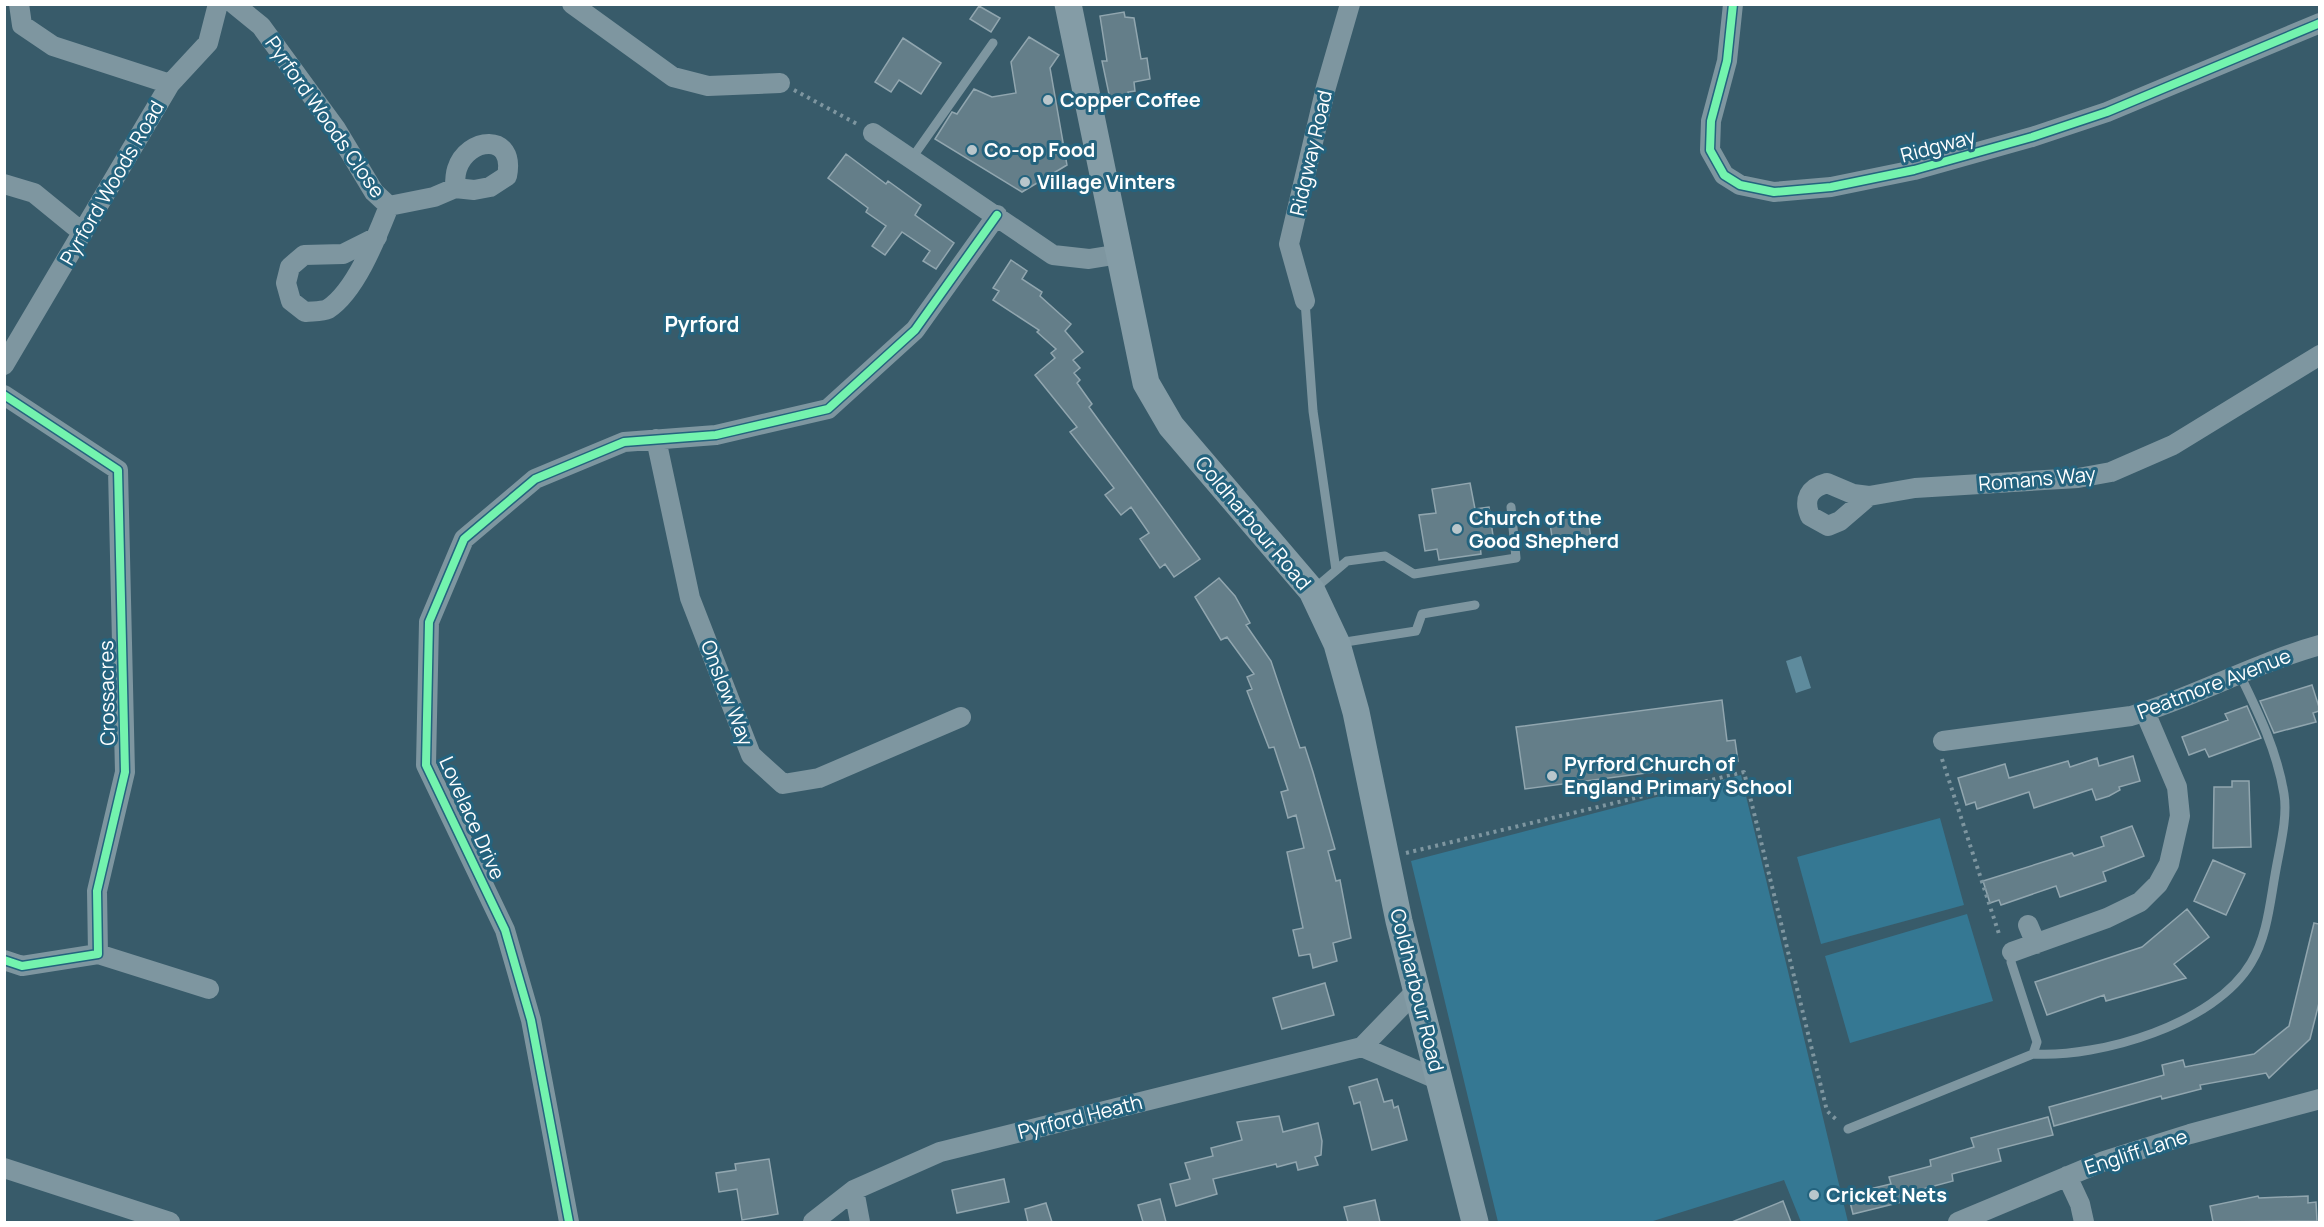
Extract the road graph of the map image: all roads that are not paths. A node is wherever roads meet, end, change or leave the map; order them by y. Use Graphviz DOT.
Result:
graph roads {
  1 [pos="19,4"];
  2 [pos="219,4"];
  3 [pos="234,4"];
  4 [pos="572,4"];
  5 [pos="1068,4"];
  6 [pos="1350,4"];
  7 [pos="1733,4"];
  8 [pos="2319,23"];
  9 [pos="993,44"];
  10 [pos="780,83"];
  11 [pos="170,84"];
  12 [pos="873,133"];
  13 [pos="912,158"];
  14 [pos="4,184"];
  15 [pos="455,188"];
  16 [pos="389,206"];
  17 [pos="997,215"];
  18 [pos="82,233"];
  19 [pos="377,237"];
  20 [pos="1120,254"];
  21 [pos="1305,301"];
  22 [pos="2319,355"];
  23 [pos="4,365"];
  24 [pos="4,395"];
  25 [pos="656,439"];
  26 [pos="1869,496"];
  27 [pos="1511,507"];
  28 [pos="1336,570"];
  29 [pos="1312,591"];
  30 [pos="1475,605"];
  31 [pos="1337,644"];
  32 [pos="2319,645"];
  33 [pos="2240,675"];
  34 [pos="2145,712"];
  35 [pos="961,717"];
  36 [pos="1943,741"];
  37 [pos="2028,925"];
  38 [pos="2036,944"];
  39 [pos="2012,952"];
  40 [pos="98,954"];
  41 [pos="4,960"];
  42 [pos="208,989"];
  43 [pos="1416,991"];
  44 [pos="1362,1047"];
  45 [pos="2033,1054"];
  46 [pos="1439,1080"];
  47 [pos="2319,1099"];
  48 [pos="1848,1129"];
  49 [pos="4,1168"];
  50 [pos="2067,1176"];
  51 [pos="854,1190"];
  52 [pos="170,1222"];
  53 [pos="569,1222"];
  54 [pos="813,1222"];
  55 [pos="860,1222"];
  56 [pos="1475,1222"];
  57 [pos="1958,1222"];
  58 [pos="2084,1222"];
  1 -- 11 [label="street"];
  2 -- 11 [label="street, Pyrford Woods Road"];
  3 -- 16 [label="street, Pyrford Woods Close"];
  4 -- 10 [label="street"];
  5 -- 20 [label="main road, Coldharbour Road"];
  6 -- 21 [label="street, Ridgway Road"];
  7 -- 8 [label="street, Ridgway"];
  9 -- 13 [label="lane"];
  11 -- 18 [label="street, Pyrford Woods Road"];
  12 -- 13 [label="street"];
  13 -- 17 [label="street"];
  14 -- 18 [label="street"];
  15 -- 16 [label="street, Pyrford Woods Close"];
  16 -- 19 [label="street, Pyrford Woods Close"];
  17 -- 20 [label="street"];
  17 -- 25 [label="street, Lovelace Drive"];
  18 -- 23 [label="street, Pyrford Woods Road"];
  19 -- 19 [label="street, Pyrford Woods Close"];
  20 -- 29 [label="main road, Coldharbour Road"];
  21 -- 28 [label="lane"];
  22 -- 26 [label="street, Romans Way"];
  24 -- 40 [label="street, Crossacres"];
  25 -- 35 [label="street, Onslow Way"];
  25 -- 53 [label="street, Lovelace Drive"];
  27 -- 28 [label="lane"];
  28 -- 29 [label="lane"];
  29 -- 31 [label="main road, Coldharbour Road"];
  30 -- 31 [label="lane"];
  31 -- 43 [label="main road, Coldharbour Road"];
  32 -- 33 [label="street, Peatmore Avenue"];
  33 -- 34 [label="street, Peatmore Avenue"];
  33 -- 45 [label="lane"];
  34 -- 36 [label="street, Peatmore Avenue"];
  34 -- 38 [label="street"];
  37 -- 38 [label="street"];
  38 -- 39 [label="street"];
  39 -- 45 [label="lane"];
  40 -- 41 [label="street"];
  40 -- 42 [label="street"];
  43 -- 44 [label="street"];
  43 -- 46 [label="main road, Coldharbour Road"];
  44 -- 46 [label="street"];
  44 -- 51 [label="street, Pyrford Heath"];
  45 -- 48 [label="lane"];
  46 -- 56 [label="main road, Coldharbour Road"];
  47 -- 50 [label="street, Engliff Lane"];
  49 -- 52 [label="street"];
  50 -- 57 [label="street, Engliff Lane"];
  50 -- 58 [label="street"];
  51 -- 54 [label="street, Pyrford Heath"];
  51 -- 55 [label="street"];
}
